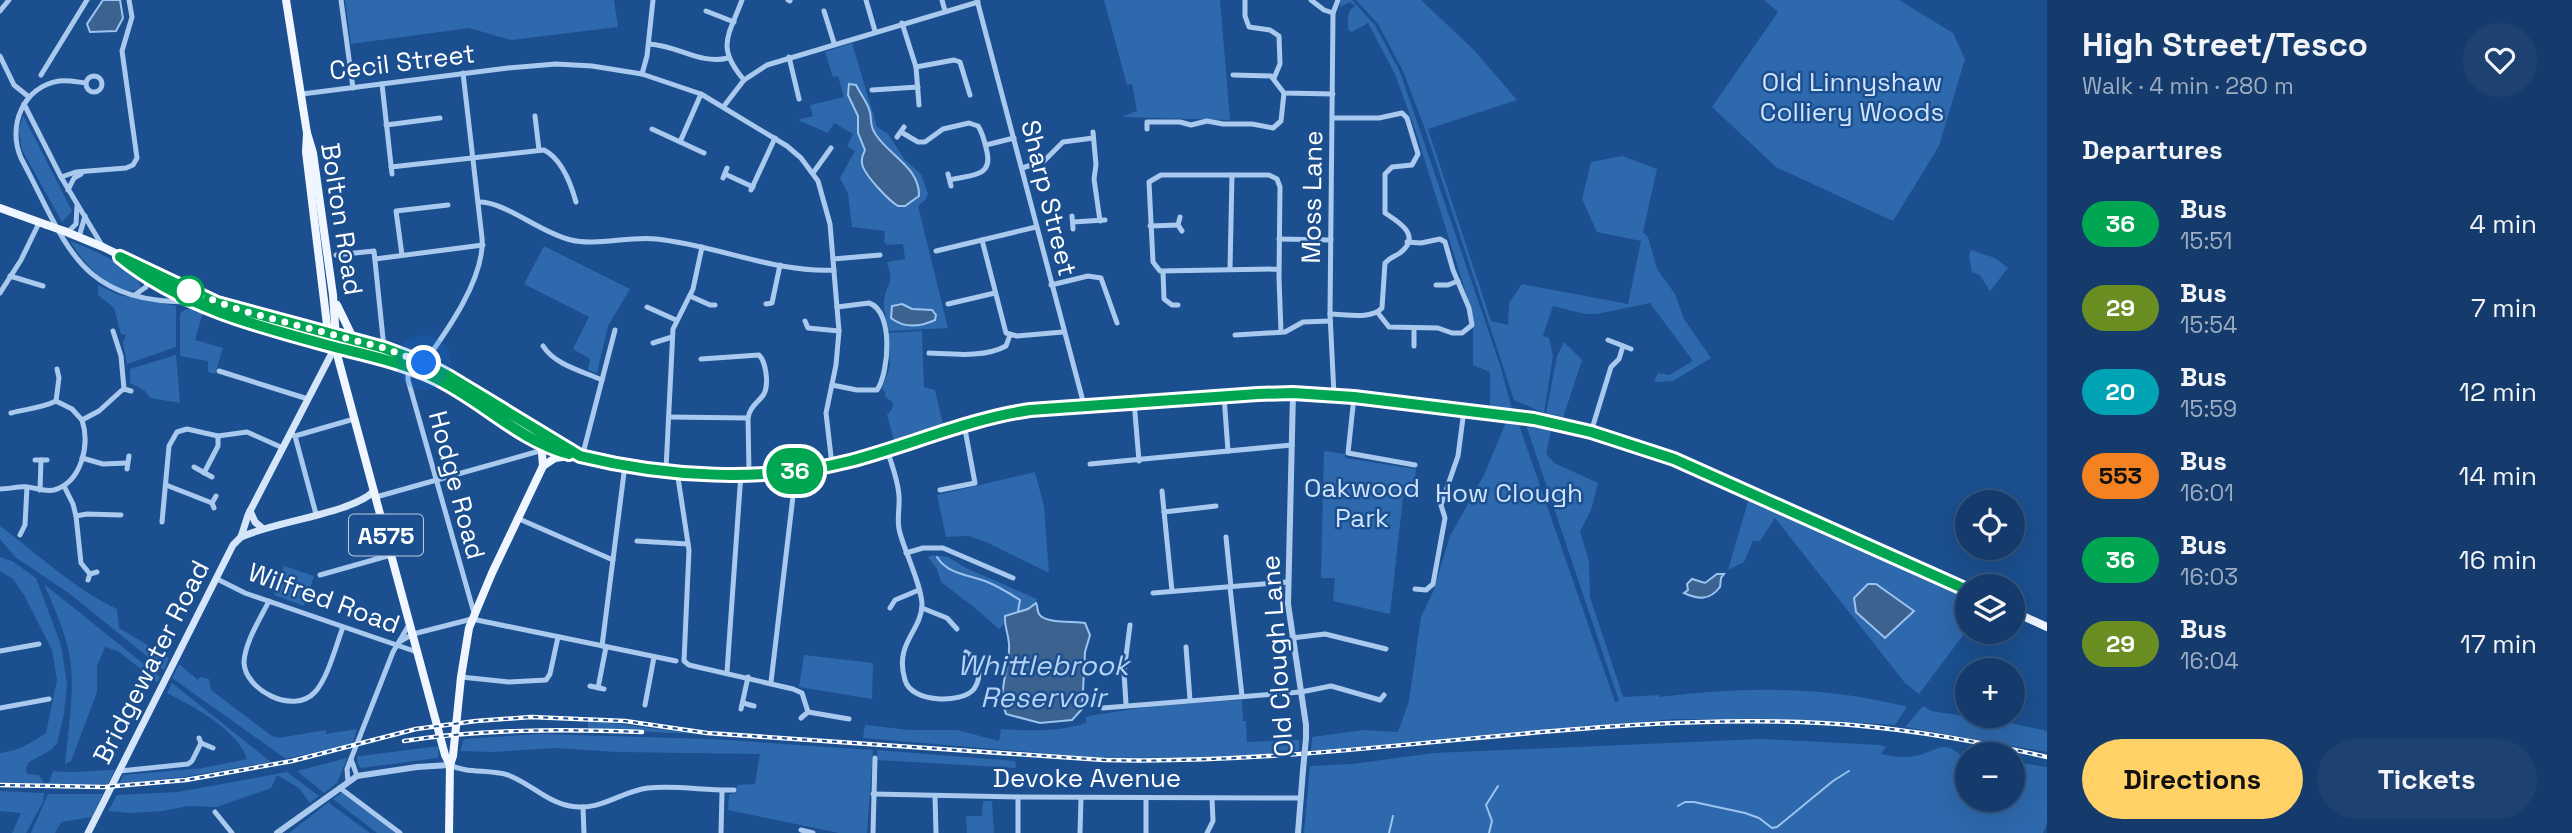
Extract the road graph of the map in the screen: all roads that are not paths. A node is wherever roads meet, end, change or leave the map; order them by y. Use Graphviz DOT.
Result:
graph roads {
  1 [pos="9,0"];
  2 [pos="87,0"];
  3 [pos="129,0"];
  4 [pos="286,0"];
  5 [pos="341,0"];
  6 [pos="653,0"];
  7 [pos="742,0"];
  8 [pos="866,0"];
  9 [pos="942,0"];
  10 [pos="1245,0"];
  11 [pos="1311,0"];
  12 [pos="1338,0"];
  13 [pos="977,1"];
  14 [pos="706,11"];
  15 [pos="945,11"];
  16 [pos="0,12"];
  17 [pos="1333,13"];
  18 [pos="823,14"];
  19 [pos="734,22"];
  20 [pos="902,23"];
  21 [pos="875,31"];
  22 [pos="834,43"];
  23 [pos="649,44"];
  24 [pos="0,56"];
  25 [pos="789,57"];
  26 [pos="727,58"];
  27 [pos="916,67"];
  28 [pos="45,73"];
  29 [pos="1237,73"];
  30 [pos="463,74"];
  31 [pos="642,74"];
  32 [pos="1274,78"];
  33 [pos="744,80"];
  34 [pos="86,83"];
  35 [pos="382,84"];
  36 [pos="918,87"];
  37 [pos="353,88"];
  38 [pos="872,90"];
  39 [pos="1284,93"];
  40 [pos="302,94"];
  41 [pos="701,94"];
  42 [pos="1333,94"];
  43 [pos="970,95"];
  44 [pos="29,97"];
  45 [pos="799,99"];
  46 [pos="24,104"];
  47 [pos="919,105"];
  48 [pos="724,106"];
  49 [pos="440,118"];
  50 [pos="1333,118"];
  51 [pos="533,121"];
  52 [pos="386,125"];
  53 [pos="652,129"];
  54 [pos="1147,129"];
  55 [pos="901,132"];
  56 [pos="307,133"];
  57 [pos="775,138"];
  58 [pos="1014,138"];
  59 [pos="680,142"];
  60 [pos="986,145"];
  61 [pos="831,148"];
  62 [pos="539,150"];
  63 [pos="704,153"];
  64 [pos="473,157"];
  65 [pos="1022,168"];
  66 [pos="87,172"];
  67 [pos="725,173"];
  68 [pos="813,173"];
  69 [pos="1232,175"];
  70 [pos="61,177"];
  71 [pos="950,180"];
  72 [pos="68,190"];
  73 [pos="478,202"];
  74 [pos="576,202"];
  75 [pos="77,203"];
  76 [pos="448,205"];
  77 [pos="0,208"];
  78 [pos="85,216"];
  79 [pos="1180,218"];
  80 [pos="1073,223"];
  81 [pos="43,224"];
  82 [pos="1150,226"];
  83 [pos="1036,227"];
  84 [pos="66,231"];
  85 [pos="79,237"];
  86 [pos="1279,239"];
  87 [pos="982,240"];
  88 [pos="1331,240"];
  89 [pos="1407,242"];
  90 [pos="483,245"];
  91 [pos="103,247"];
  92 [pos="702,247"];
  93 [pos="936,251"];
  94 [pos="875,253"];
  95 [pos="336,255"];
  96 [pos="402,256"];
  97 [pos="120,257"];
  98 [pos="375,259"];
  99 [pos="833,259"];
  100 [pos="780,265"];
  101 [pos="1230,269"];
  102 [pos="1279,269"];
  103 [pos="834,270"];
  104 [pos="1163,272"];
  105 [pos="1107,273"];
  106 [pos="0,275"];
  107 [pos="148,277"];
  108 [pos="9,278"];
  109 [pos="1101,278"];
  110 [pos="1458,281"];
  111 [pos="1051,285"];
  112 [pos="1436,285"];
  113 [pos="43,286"];
  114 [pos="0,293"];
  115 [pos="995,293"];
  116 [pos="133,295"];
  117 [pos="333,295"];
  118 [pos="690,296"];
  119 [pos="195,302"];
  120 [pos="766,304"];
  121 [pos="948,304"];
  122 [pos="715,305"];
  123 [pos="1178,305"];
  124 [pos="647,307"];
  125 [pos="837,307"];
  126 [pos="1378,313"];
  127 [pos="1330,317"];
  128 [pos="676,320"];
  129 [pos="805,321"];
  130 [pos="1116,323"];
  131 [pos="1414,328"];
  132 [pos="615,330"];
  133 [pos="113,331"];
  134 [pos="839,331"];
  135 [pos="1063,332"];
  136 [pos="1281,332"];
  137 [pos="332,334"];
  138 [pos="1010,335"];
  139 [pos="1235,335"];
  140 [pos="672,337"];
  141 [pos="354,340"];
  142 [pos="1608,341"];
  143 [pos="653,343"];
  144 [pos="935,345"];
  145 [pos="543,346"];
  146 [pos="1414,346"];
  147 [pos="1623,346"];
  148 [pos="335,347"];
  149 [pos="384,348"];
  150 [pos="1631,349"];
  151 [pos="701,359"];
  152 [pos="424,363"];
  153 [pos="408,367"];
  154 [pos="57,369"];
  155 [pos="219,371"];
  156 [pos="602,380"];
  157 [pos="832,385"];
  158 [pos="1293,393"];
  159 [pos="1334,395"];
  160 [pos="1224,396"];
  161 [pos="1354,397"];
  162 [pos="308,399"];
  163 [pos="56,401"];
  164 [pos="1134,401"];
  165 [pos="1084,405"];
  166 [pos="1464,410"];
  167 [pos="11,414"];
  168 [pos="668,417"];
  169 [pos="748,418"];
  170 [pos="354,419"];
  171 [pos="82,420"];
  172 [pos="525,424"];
  173 [pos="964,424"];
  174 [pos="1591,432"];
  175 [pos="293,435"];
  176 [pos="218,436"];
  177 [pos="1292,446"];
  178 [pos="283,448"];
  179 [pos="543,448"];
  180 [pos="887,450"];
  181 [pos="1228,451"];
  182 [pos="581,456"];
  183 [pos="82,458"];
  184 [pos="41,460"];
  185 [pos="1139,461"];
  186 [pos="128,463"];
  187 [pos="1090,464"];
  188 [pos="625,465"];
  189 [pos="832,465"];
  190 [pos="1415,465"];
  191 [pos="543,466"];
  192 [pos="194,467"];
  193 [pos="666,470"];
  194 [pos="677,471"];
  195 [pos="796,471"];
  196 [pos="204,473"];
  197 [pos="745,473"];
  198 [pos="212,477"];
  199 [pos="436,480"];
  200 [pos="166,485"];
  201 [pos="64,486"];
  202 [pos="27,487"];
  203 [pos="0,489"];
  204 [pos="40,490"];
  205 [pos="940,491"];
  206 [pos="1162,491"];
  207 [pos="373,495"];
  208 [pos="216,496"];
  209 [pos="1216,506"];
  210 [pos="250,510"];
  211 [pos="1164,512"];
  212 [pos="121,514"];
  213 [pos="316,514"];
  214 [pos="76,516"];
  215 [pos="517,519"];
  216 [pos="162,522"];
  217 [pos="263,529"];
  218 [pos="20,535"];
  219 [pos="241,537"];
  220 [pos="1226,537"];
  221 [pos="637,541"];
  222 [pos="688,544"];
  223 [pos="906,553"];
  224 [pos="391,555"];
  225 [pos="613,560"];
  226 [pos="92,575"];
  227 [pos="320,575"];
  228 [pos="1013,578"];
  229 [pos="217,579"];
  230 [pos="1287,582"];
  231 [pos="1955,585"];
  232 [pos="1231,587"];
  233 [pos="919,590"];
  234 [pos="1172,591"];
  235 [pos="1153,593"];
  236 [pos="1420,598"];
  237 [pos="269,601"];
  238 [pos="890,603"];
  239 [pos="922,608"];
  240 [pos="473,616"];
  241 [pos="2025,617"];
  242 [pos="410,623"];
  243 [pos="956,625"];
  244 [pos="1130,625"];
  245 [pos="2047,626"];
  246 [pos="343,627"];
  247 [pos="413,634"];
  248 [pos="558,637"];
  249 [pos="1292,638"];
  250 [pos="35,643"];
  251 [pos="398,643"];
  252 [pos="604,646"];
  253 [pos="1186,647"];
  254 [pos="1386,649"];
  255 [pos="0,651"];
  256 [pos="418,652"];
  257 [pos="966,652"];
  258 [pos="654,657"];
  259 [pos="676,661"];
  260 [pos="727,673"];
  261 [pos="461,677"];
  262 [pos="748,677"];
  263 [pos="771,682"];
  264 [pos="590,687"];
  265 [pos="1301,692"];
  266 [pos="1384,695"];
  267 [pos="1242,696"];
  268 [pos="1191,700"];
  269 [pos="45,701"];
  270 [pos="1126,704"];
  271 [pos="645,705"];
  272 [pos="754,706"];
  273 [pos="0,708"];
  274 [pos="1103,708"];
  275 [pos="808,712"];
  276 [pos="845,716"];
  277 [pos="801,718"];
  278 [pos="455,733"];
  279 [pos="440,735"];
  280 [pos="213,748"];
  281 [pos="875,758"];
  282 [pos="351,760"];
  283 [pos="450,765"];
  284 [pos="120,771"];
  285 [pos="356,776"];
  286 [pos="348,782"];
  287 [pos="340,788"];
  288 [pos="734,790"];
  289 [pos="722,792"];
  290 [pos="873,794"];
  291 [pos="935,796"];
  292 [pos="1018,797"];
  293 [pos="1081,798"];
  294 [pos="1146,798"];
  295 [pos="1212,798"];
  296 [pos="1301,798"];
  297 [pos="583,807"];
  298 [pos="215,812"];
  299 [pos="88,833"];
  300 [pos="232,833"];
  301 [pos="277,833"];
  302 [pos="400,833"];
  303 [pos="449,833"];
  304 [pos="584,833"];
  305 [pos="721,833"];
  306 [pos="873,833"];
  307 [pos="936,833"];
  308 [pos="1018,833"];
  309 [pos="1080,833"];
  310 [pos="1146,833"];
  311 [pos="1207,833"];
  312 [pos="1298,833"];
  1 -- 16 [label="street"];
  2 -- 28 [label="street"];
  3 -- 66 [label="street"];
  4 -- 40 [label="main road, Bolton Road / A575"];
  5 -- 37 [label="street"];
  6 -- 23 [label="street"];
  7 -- 19 [label="street"];
  8 -- 21 [label="street"];
  9 -- 15 [label="street"];
  10 -- 32 [label="street"];
  11 -- 17 [label="street"];
  12 -- 17 [label="street, Moss Lane"];
  13 -- 15 [label="street"];
  13 -- 58 [label="street, Sharp Street"];
  14 -- 19 [label="street"];
  15 -- 20 [label="street"];
  17 -- 42 [label="street, Moss Lane"];
  18 -- 22 [label="street"];
  19 -- 26 [label="street"];
  20 -- 21 [label="street"];
  20 -- 27 [label="street"];
  21 -- 22 [label="street"];
  22 -- 25 [label="street"];
  23 -- 26 [label="street"];
  23 -- 31 [label="street"];
  24 -- 44 [label="street"];
  25 -- 33 [label="street"];
  25 -- 45 [label="street"];
  26 -- 33 [label="street"];
  27 -- 36 [label="street"];
  27 -- 43 [label="street"];
  29 -- 32 [label="street"];
  30 -- 31 [label="street, Cecil Street"];
  30 -- 35 [label="street, Cecil Street"];
  30 -- 64 [label="street"];
  31 -- 41 [label="street, Cecil Street"];
  32 -- 39 [label="street"];
  33 -- 48 [label="street"];
  34 -- 44 [label="street"];
  35 -- 37 [label="street, Cecil Street"];
  35 -- 52 [label="street"];
  36 -- 38 [label="street"];
  36 -- 47 [label="street"];
  37 -- 40 [label="street, Cecil Street"];
  39 -- 42 [label="street"];
  39 -- 54 [label="street"];
  40 -- 56 [label="main road, Bolton Road / A575"];
  41 -- 48 [label="street, Cecil Street"];
  41 -- 59 [label="street"];
  42 -- 50 [label="street, Moss Lane"];
  44 -- 46 [label="street"];
  46 -- 70 [label="street"];
  46 -- 116 [label="street"];
  48 -- 57 [label="street, Cecil Street"];
  49 -- 52 [label="street"];
  50 -- 88 [label="street, Moss Lane"];
  50 -- 89 [label="street"];
  51 -- 62 [label="street"];
  52 -- 64 [label="street"];
  53 -- 59 [label="street"];
  55 -- 60 [label="street"];
  56 -- 117 [label="main road, Bolton Road / A575"];
  56 -- 137 [label="main road, Bolton Road / A575"];
  57 -- 67 [label="street"];
  57 -- 68 [label="street, Cecil Street"];
  58 -- 60 [label="street"];
  58 -- 65 [label="street, Sharp Street"];
  59 -- 63 [label="street"];
  60 -- 71 [label="street"];
  61 -- 68 [label="street"];
  62 -- 64 [label="street"];
  62 -- 74 [label="street"];
  64 -- 73 [label="street"];
  65 -- 80 [label="street"];
  65 -- 83 [label="street, Sharp Street"];
  66 -- 70 [label="street"];
  66 -- 72 [label="street"];
  68 -- 99 [label="street"];
  69 -- 82 [label="street"];
  69 -- 86 [label="street"];
  69 -- 101 [label="street"];
  70 -- 72 [label="street"];
  72 -- 75 [label="street"];
  73 -- 90 [label="street"];
  73 -- 92 [label="street"];
  75 -- 78 [label="street"];
  75 -- 84 [label="street"];
  76 -- 96 [label="street"];
  77 -- 81 [label="main road"];
  78 -- 85 [label="street"];
  78 -- 91 [label="street"];
  79 -- 82 [label="street"];
  81 -- 84 [label="main road, bridge"];
  81 -- 108 [label="street"];
  82 -- 104 [label="street"];
  83 -- 87 [label="street"];
  83 -- 111 [label="street, Sharp Street"];
  84 -- 85 [label="main road"];
  85 -- 91 [label="main road"];
  86 -- 88 [label="street"];
  86 -- 102 [label="street"];
  87 -- 93 [label="street"];
  87 -- 115 [label="street"];
  88 -- 127 [label="street, Moss Lane"];
  89 -- 110 [label="street"];
  89 -- 126 [label="street"];
  90 -- 96 [label="street"];
  90 -- 152 [label="street"];
  91 -- 97 [label="main road"];
  92 -- 100 [label="street"];
  92 -- 118 [label="street"];
  94 -- 99 [label="street"];
  95 -- 98 [label="street"];
  96 -- 98 [label="street"];
  97 -- 107 [label="main road"];
  97 -- 137 [label="main road"];
  98 -- 149 [label="street"];
  99 -- 103 [label="street"];
  100 -- 103 [label="street"];
  100 -- 120 [label="street"];
  101 -- 102 [label="street"];
  101 -- 104 [label="street"];
  102 -- 136 [label="street"];
  103 -- 125 [label="street"];
  104 -- 123 [label="street"];
  105 -- 109 [label="street"];
  106 -- 108 [label="street"];
  107 -- 116 [label="street"];
  107 -- 119 [label="main road"];
  108 -- 113 [label="street"];
  108 -- 114 [label="street"];
  109 -- 111 [label="street"];
  109 -- 130 [label="street"];
  110 -- 112 [label="street"];
  110 -- 131 [label="street"];
  111 -- 135 [label="street, Sharp Street"];
  115 -- 121 [label="street"];
  115 -- 138 [label="street"];
  116 -- 119 [label="street"];
  117 -- 137 [label="main road, Bolton Road / A575"];
  117 -- 141 [label="main road, A575"];
  118 -- 122 [label="street"];
  118 -- 128 [label="street"];
  119 -- 148 [label="main road"];
  124 -- 128 [label="street"];
  125 -- 134 [label="street"];
  125 -- 157 [label="street"];
  126 -- 127 [label="street"];
  126 -- 131 [label="street"];
  127 -- 136 [label="street"];
  127 -- 159 [label="street, Moss Lane"];
  128 -- 140 [label="street"];
  129 -- 134 [label="street"];
  131 -- 146 [label="street"];
  132 -- 156 [label="street"];
  133 -- 171 [label="street"];
  134 -- 157 [label="street"];
  135 -- 138 [label="street"];
  135 -- 165 [label="street, Sharp Street"];
  136 -- 139 [label="street"];
  137 -- 141 [label="main road"];
  137 -- 148 [label="main road, Bolton Road / A575"];
  138 -- 144 [label="street"];
  140 -- 143 [label="street"];
  140 -- 168 [label="street"];
  141 -- 149 [label="main road"];
  142 -- 147 [label="street"];
  145 -- 156 [label="street"];
  147 -- 150 [label="street"];
  147 -- 174 [label="street"];
  148 -- 153 [label="main road"];
  148 -- 162 [label="main road, Bridgewater Road"];
  148 -- 170 [label="main road, A575"];
  149 -- 152 [label="main road"];
  151 -- 169 [label="street"];
  152 -- 172 [label="main road"];
  153 -- 179 [label="main road"];
  153 -- 199 [label="street, Hodge Road"];
  154 -- 163 [label="street"];
  155 -- 162 [label="street"];
  156 -- 182 [label="street"];
  157 -- 189 [label="street"];
  158 -- 159 [label="main road"];
  158 -- 160 [label="main road"];
  158 -- 177 [label="street, Old Clough Lane"];
  159 -- 161 [label="main road"];
  160 -- 164 [label="main road"];
  160 -- 181 [label="street"];
  161 -- 166 [label="main road"];
  161 -- 190 [label="street"];
  162 -- 175 [label="main road, Bridgewater Road"];
  163 -- 167 [label="street"];
  163 -- 171 [label="street"];
  164 -- 165 [label="main road"];
  164 -- 185 [label="street"];
  165 -- 173 [label="main road"];
  166 -- 174 [label="main road"];
  166 -- 236 [label="street"];
  168 -- 169 [label="street"];
  168 -- 193 [label="street"];
  169 -- 197 [label="street"];
  170 -- 175 [label="street"];
  170 -- 207 [label="main road, A575"];
  171 -- 183 [label="street"];
  172 -- 179 [label="main road"];
  172 -- 182 [label="main road"];
  173 -- 180 [label="main road"];
  173 -- 205 [label="street"];
  174 -- 231 [label="main road"];
  175 -- 178 [label="main road, Bridgewater Road"];
  175 -- 213 [label="street"];
  176 -- 178 [label="street"];
  176 -- 196 [label="street"];
  176 -- 200 [label="street"];
  177 -- 181 [label="street"];
  177 -- 230 [label="street, Old Clough Lane"];
  178 -- 210 [label="main road, Bridgewater Road"];
  179 -- 182 [label="main road"];
  179 -- 191 [label="main road, A575"];
  179 -- 199 [label="street"];
  180 -- 189 [label="main road"];
  180 -- 223 [label="street"];
  181 -- 185 [label="street"];
  182 -- 188 [label="main road"];
  182 -- 191 [label="main road"];
  183 -- 186 [label="street"];
  183 -- 201 [label="street"];
  184 -- 204 [label="street"];
  185 -- 187 [label="street"];
  188 -- 193 [label="main road"];
  188 -- 225 [label="street"];
  189 -- 195 [label="main road"];
  191 -- 215 [label="main road, A575"];
  192 -- 196 [label="street"];
  193 -- 194 [label="main road"];
  194 -- 197 [label="main road"];
  194 -- 222 [label="street"];
  195 -- 197 [label="main road"];
  195 -- 263 [label="street"];
  196 -- 198 [label="street"];
  197 -- 260 [label="street"];
  199 -- 207 [label="street"];
  199 -- 240 [label="street, Hodge Road"];
  200 -- 208 [label="street"];
  200 -- 216 [label="street"];
  201 -- 204 [label="street"];
  201 -- 214 [label="street"];
  202 -- 203 [label="street"];
  202 -- 204 [label="street"];
  202 -- 218 [label="street"];
  206 -- 211 [label="street"];
  207 -- 213 [label="main road"];
  207 -- 224 [label="main road, A575"];
  209 -- 211 [label="street"];
  210 -- 217 [label="main road"];
  210 -- 219 [label="main road, Bridgewater Road"];
  211 -- 234 [label="street"];
  212 -- 214 [label="street"];
  213 -- 217 [label="main road"];
  214 -- 226 [label="street"];
  215 -- 225 [label="street"];
  215 -- 240 [label="main road, A575"];
  217 -- 219 [label="main road"];
  219 -- 229 [label="main road, Bridgewater Road"];
  220 -- 232 [label="street"];
  221 -- 222 [label="street"];
  222 -- 260 [label="street"];
  223 -- 228 [label="street"];
  223 -- 233 [label="street"];
  224 -- 227 [label="street"];
  224 -- 242 [label="main road, A575"];
  225 -- 252 [label="street"];
  229 -- 237 [label="street, Wilfred Road"];
  229 -- 284 [label="main road, Bridgewater Road"];
  230 -- 232 [label="street"];
  230 -- 249 [label="street, Old Clough Lane"];
  232 -- 234 [label="street"];
  232 -- 267 [label="street"];
  233 -- 238 [label="street"];
  233 -- 239 [label="street"];
  234 -- 235 [label="street"];
  237 -- 246 [label="street, Wilfred Road"];
  237 -- 246 [label="street"];
  239 -- 243 [label="street"];
  239 -- 257 [label="street"];
  240 -- 247 [label="street"];
  240 -- 248 [label="street"];
  240 -- 261 [label="main road, A575"];
  241 -- 245 [label="main road"];
  242 -- 247 [label="main road, A575"];
  242 -- 251 [label="street"];
  244 -- 270 [label="street"];
  246 -- 251 [label="street, Wilfred Road"];
  247 -- 251 [label="street"];
  247 -- 256 [label="main road, A575"];
  248 -- 252 [label="street"];
  248 -- 261 [label="street"];
  249 -- 254 [label="street"];
  249 -- 265 [label="street, Old Clough Lane"];
  250 -- 255 [label="street"];
  251 -- 256 [label="street, Wilfred Road"];
  251 -- 282 [label="street"];
  252 -- 258 [label="street"];
  252 -- 264 [label="street"];
  253 -- 268 [label="street"];
  256 -- 279 [label="main road, A575"];
  258 -- 259 [label="street"];
  258 -- 271 [label="street"];
  260 -- 262 [label="street"];
  261 -- 278 [label="main road, A575"];
  262 -- 263 [label="street"];
  262 -- 272 [label="street"];
  263 -- 275 [label="street"];
  265 -- 266 [label="street"];
  265 -- 267 [label="street"];
  265 -- 296 [label="street, Old Clough Lane, bridge"];
  267 -- 268 [label="street"];
  268 -- 270 [label="street"];
  269 -- 273 [label="street"];
  270 -- 274 [label="street"];
  275 -- 276 [label="street"];
  275 -- 277 [label="street"];
  278 -- 279 [label="main road"];
  278 -- 283 [label="main road, A575"];
  279 -- 283 [label="main road, A575"];
  280 -- 284 [label="street"];
  281 -- 290 [label="street"];
  282 -- 285 [label="street"];
  282 -- 286 [label="street"];
  283 -- 285 [label="street"];
  283 -- 297 [label="street"];
  283 -- 303 [label="main road, A575"];
  284 -- 299 [label="main road, Bridgewater Road"];
  285 -- 286 [label="street"];
  286 -- 287 [label="street"];
  287 -- 301 [label="street"];
  287 -- 302 [label="street"];
  288 -- 289 [label="street"];
  289 -- 297 [label="street"];
  289 -- 305 [label="street"];
  290 -- 291 [label="street, Devoke Avenue"];
  290 -- 306 [label="street"];
  291 -- 292 [label="street, Devoke Avenue"];
  291 -- 307 [label="street"];
  292 -- 293 [label="street, Devoke Avenue"];
  292 -- 308 [label="street"];
  293 -- 294 [label="street, Devoke Avenue"];
  293 -- 309 [label="street"];
  294 -- 295 [label="street, Devoke Avenue"];
  294 -- 310 [label="street"];
  295 -- 296 [label="street, Devoke Avenue"];
  295 -- 311 [label="street"];
  296 -- 312 [label="street, Old Clough Lane"];
  297 -- 304 [label="street"];
  298 -- 300 [label="street"];
}
